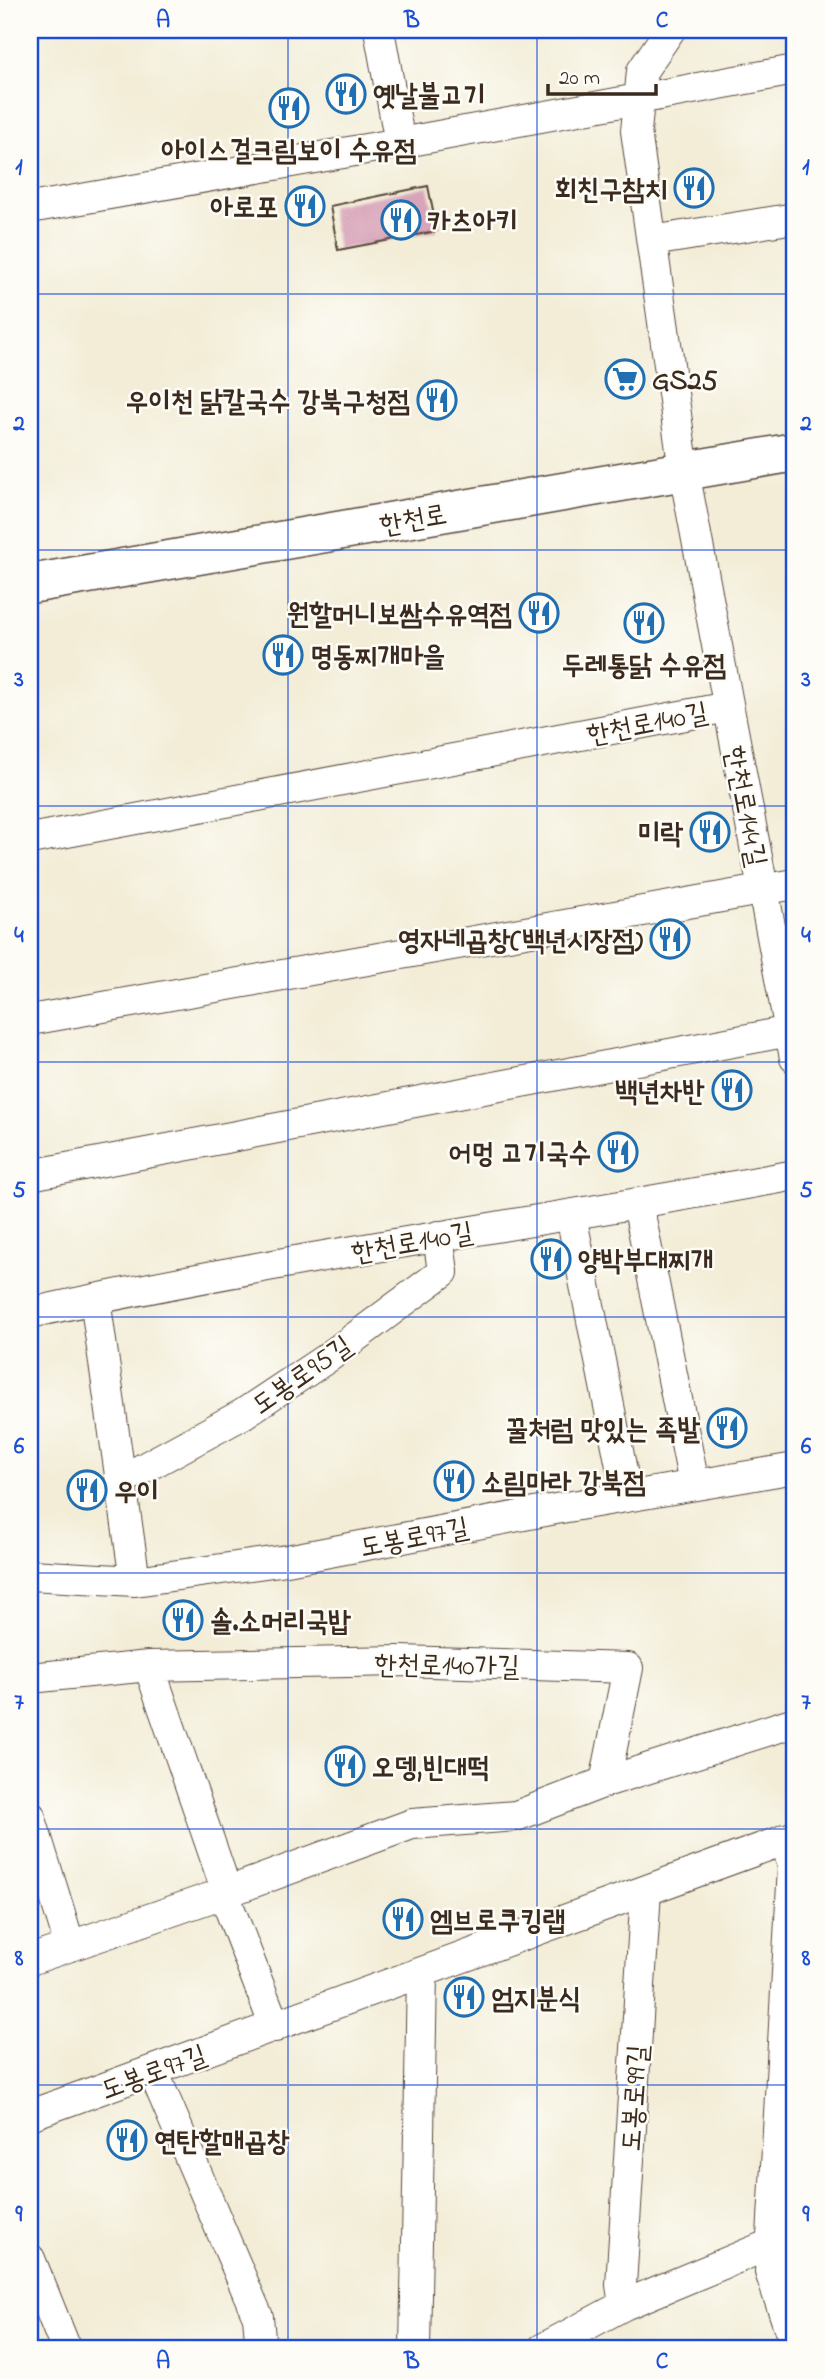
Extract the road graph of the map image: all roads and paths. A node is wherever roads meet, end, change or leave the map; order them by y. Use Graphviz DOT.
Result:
graph roads {
  1 [pos="379,30"];
  2 [pos="670,30"];
  3 [pos="795,70"];
  4 [pos="640,98"];
  5 [pos="400,144"];
  6 [pos="30,208"];
  7 [pos="795,218"];
  8 [pos="652,241"];
  9 [pos="795,452"];
  10 [pos="684,471"];
  11 [pos="30,584"];
  12 [pos="728,707"];
  13 [pos="30,839"];
  14 [pos="795,884"];
  15 [pos="764,890"];
  16 [pos="30,1020"];
  17 [pos="793,1045"];
  18 [pos="30,1175"];
  19 [pos="795,1175"];
  20 [pos="638,1204"];
  21 [pos="571,1215"];
  22 [pos="438,1236"];
  23 [pos="95,1299"];
  24 [pos="30,1313"];
  25 [pos="795,1468"];
  26 [pos="120,1481"];
  27 [pos="694,1484"];
  28 [pos="627,1496"];
  29 [pos="30,1575"];
  30 [pos="135,1581"];
  31 [pos="149,1666"];
  32 [pos="30,1678"];
  33 [pos="795,1721"];
  34 [pos="606,1782"];
  35 [pos="30,1816"];
  36 [pos="790,1838"];
  37 [pos="646,1891"];
  38 [pos="227,1892"];
  39 [pos="70,1946"];
  40 [pos="30,1960"];
  41 [pos="422,1973"];
  42 [pos="275,2026"];
  43 [pos="153,2071"];
  44 [pos="30,2115"];
  45 [pos="784,2239"];
  46 [pos="30,2259"];
  47 [pos="624,2305"];
  48 [pos="597,2336"];
  49 [pos="795,2345"];
  50 [pos="66,2349"];
  51 [pos="261,2349"];
  52 [pos="415,2349"];
  53 [pos="541,2349"];
  1 -- 5 [label="street"];
  2 -- 4 [label="street, 한천로144길"];
  3 -- 4 [label="street"];
  4 -- 5 [label="street"];
  4 -- 8 [label="street, 한천로144길"];
  5 -- 6 [label="street"];
  7 -- 8 [label="street"];
  8 -- 10 [label="street, 한천로144길"];
  9 -- 10 [label="main road, 한천로"];
  10 -- 11 [label="main road, 한천로"];
  10 -- 12 [label="street, 한천로144길"];
  12 -- 13 [label="street, 한천로140길"];
  12 -- 15 [label="street, 한천로144길"];
  14 -- 15 [label="street"];
  15 -- 16 [label="street"];
  15 -- 17 [label="street, 한천로144길"];
  17 -- 18 [label="street"];
  19 -- 20 [label="street, 한천로140길"];
  20 -- 21 [label="street, 한천로140길"];
  20 -- 27 [label="street"];
  21 -- 22 [label="street, 한천로140길"];
  21 -- 28 [label="street"];
  22 -- 23 [label="street, 한천로140길"];
  22 -- 26 [label="street, 도봉로95길"];
  23 -- 24 [label="street, 한천로140길"];
  23 -- 26 [label="street"];
  25 -- 27 [label="street, 도봉로97길"];
  26 -- 30 [label="street"];
  27 -- 28 [label="street, 도봉로97길"];
  28 -- 30 [label="street, 도봉로97길"];
  29 -- 30 [label="street, 도봉로97길"];
  31 -- 32 [label="street, 한천로140가길"];
  31 -- 34 [label="street, 한천로140가길"];
  31 -- 38 [label="street"];
  33 -- 34 [label="street"];
  34 -- 38 [label="street"];
  35 -- 39 [label="street"];
  36 -- 37 [label="street, 도봉로97길"];
  36 -- 45 [label="street"];
  37 -- 41 [label="street, 도봉로97길"];
  37 -- 47 [label="street, 도봉로99길"];
  38 -- 39 [label="street"];
  38 -- 42 [label="street"];
  39 -- 40 [label="street"];
  41 -- 42 [label="street, 도봉로97길"];
  41 -- 52 [label="street"];
  42 -- 43 [label="street, 도봉로97길"];
  43 -- 44 [label="street, 도봉로97길"];
  43 -- 51 [label="street"];
  45 -- 47 [label="street"];
  45 -- 49 [label="street"];
  46 -- 50 [label="street"];
  47 -- 48 [label="street"];
  48 -- 53 [label="street"];
}
